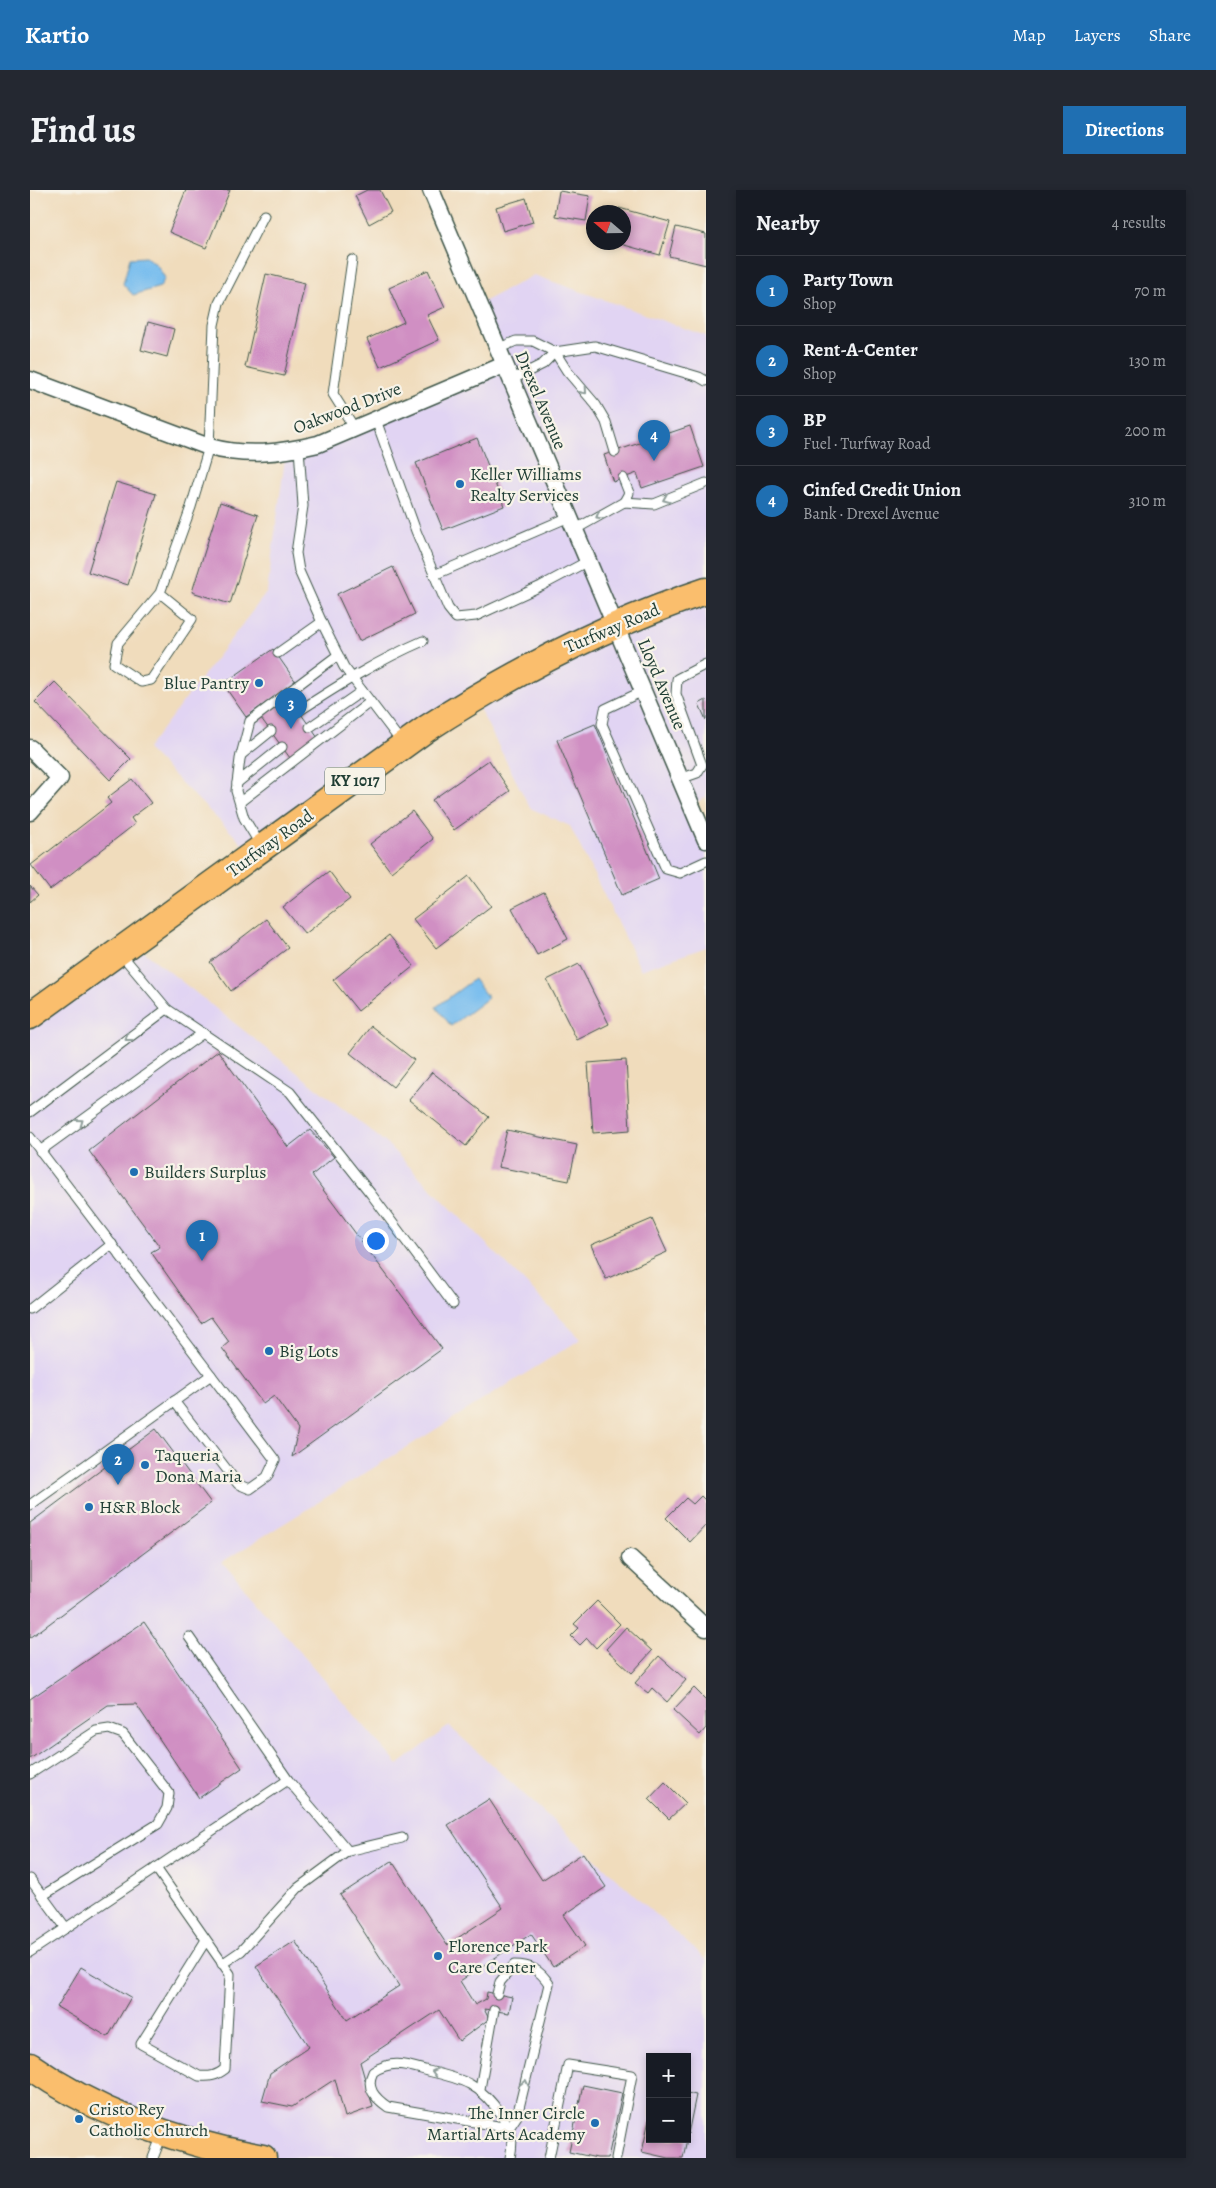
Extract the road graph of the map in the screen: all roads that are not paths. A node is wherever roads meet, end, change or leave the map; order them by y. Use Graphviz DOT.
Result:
graph roads {
  1 [pos="432,190"];
  2 [pos="264,215"];
  3 [pos="352,260"];
  4 [pos="497,349"];
  5 [pos="555,352"];
  6 [pos="508,373"];
  7 [pos="30,380"];
  8 [pos="706,381"];
  9 [pos="376,420"];
  10 [pos="355,430"];
  11 [pos="209,447"];
  12 [pos="299,448"];
  13 [pos="615,452"];
  14 [pos="623,478"];
  15 [pos="706,483"];
  16 [pos="624,502"];
  17 [pos="571,523"];
  18 [pos="588,562"];
  19 [pos="434,575"];
  20 [pos="706,591"];
  21 [pos="160,593"];
  22 [pos="322,622"];
  23 [pos="615,626"];
  24 [pos="423,641"];
  25 [pos="278,653"];
  26 [pos="338,655"];
  27 [pos="706,664"];
  28 [pos="352,677"];
  29 [pos="362,691"];
  30 [pos="643,691"];
  31 [pos="370,702"];
  32 [pos="299,711"];
  33 [pos="310,727"];
  34 [pos="271,731"];
  35 [pos="404,745"];
  36 [pos="282,747"];
  37 [pos="30,748"];
  38 [pos="241,755"];
  39 [pos="680,779"];
  40 [pos="237,783"];
  41 [pos="240,802"];
  42 [pos="30,812"];
  43 [pos="706,840"];
  44 [pos="263,848"];
  45 [pos="706,861"];
  46 [pos="119,952"];
  47 [pos="167,1008"];
  48 [pos="30,1016"];
  49 [pos="203,1033"];
  50 [pos="30,1112"];
  51 [pos="30,1137"];
  52 [pos="40,1151"];
  53 [pos="112,1244"];
  54 [pos="453,1304"];
  55 [pos="30,1309"];
  56 [pos="211,1375"];
  57 [pos="174,1401"];
  58 [pos="30,1505"];
  59 [pos="630,1558"];
  60 [pos="706,1628"];
  61 [pos="189,1636"];
  62 [pos="30,1774"];
  63 [pos="288,1780"];
  64 [pos="402,1838"];
  65 [pos="348,1851"];
  66 [pos="156,1868"];
  67 [pos="30,1878"];
  68 [pos="42,1896"];
  69 [pos="66,1928"];
  70 [pos="206,1940"];
  71 [pos="30,1952"];
  72 [pos="222,1964"];
  73 [pos="497,1994"];
  74 [pos="494,2010"];
  75 [pos="30,2066"];
  76 [pos="480,2089"];
  77 [pos="510,2128"];
  78 [pos="163,2133"];
  79 [pos="153,2158"];
  80 [pos="263,2158"];
  81 [pos="510,2158"];
  82 [pos="549,2158"];
  83 [pos="616,2158"];
  1 -- 4 [label="street, Drexel Avenue"];
  2 -- 11 [label="lane"];
  3 -- 10 [label="lane"];
  4 -- 5 [label="lane"];
  4 -- 6 [label="street, Drexel Avenue"];
  5 -- 6 [label="lane"];
  5 -- 8 [label="lane"];
  5 -- 13 [label="lane, one-way"];
  6 -- 9 [label="street, Oakwood Drive"];
  6 -- 17 [label="street, Drexel Avenue"];
  7 -- 11 [label="street, Oakwood Drive"];
  9 -- 10 [label="street, Oakwood Drive"];
  9 -- 19 [label="lane"];
  10 -- 12 [label="street, Oakwood Drive"];
  11 -- 12 [label="street, Oakwood Drive"];
  11 -- 21 [label="lane"];
  12 -- 22 [label="lane"];
  14 -- 16 [label="lane"];
  15 -- 16 [label="lane, one-way"];
  16 -- 17 [label="lane, one-way"];
  17 -- 18 [label="street, Drexel Avenue"];
  17 -- 19 [label="lane"];
  18 -- 19 [label="lane"];
  18 -- 23 [label="street, Drexel Avenue"];
  20 -- 23 [label="main road, Turfway Road / KY 1017"];
  21 -- 21 [label="lane"];
  22 -- 25 [label="lane"];
  22 -- 26 [label="lane"];
  23 -- 30 [label="street, Lloyd Avenue"];
  23 -- 35 [label="main road, Turfway Road / KY 1017"];
  24 -- 28 [label="lane"];
  26 -- 28 [label="lane"];
  26 -- 38 [label="lane"];
  27 -- 39 [label="lane"];
  28 -- 29 [label="lane"];
  28 -- 32 [label="lane"];
  29 -- 31 [label="lane"];
  29 -- 33 [label="lane"];
  30 -- 39 [label="street, Lloyd Avenue"];
  30 -- 45 [label="lane"];
  31 -- 35 [label="lane"];
  31 -- 41 [label="lane"];
  34 -- 38 [label="lane"];
  35 -- 44 [label="main road, Turfway Road / KY 1017"];
  36 -- 40 [label="lane"];
  37 -- 42 [label="street"];
  38 -- 40 [label="lane"];
  39 -- 43 [label="street, Lloyd Avenue"];
  40 -- 41 [label="lane"];
  41 -- 44 [label="lane"];
  44 -- 46 [label="main road, Turfway Road / KY 1017"];
  46 -- 47 [label="lane"];
  46 -- 48 [label="main road, Turfway Road / KY 1017"];
  47 -- 49 [label="lane"];
  47 -- 50 [label="lane, one-way"];
  52 -- 49 [label="lane, one-way"];
  49 -- 54 [label="lane"];
  51 -- 52 [label="lane"];
  52 -- 53 [label="lane"];
  53 -- 55 [label="lane"];
  53 -- 56 [label="lane"];
  56 -- 57 [label="lane"];
  56 -- 57 [label="lane"];
  57 -- 58 [label="lane"];
  59 -- 60 [label="street"];
  61 -- 63 [label="lane"];
  62 -- 68 [label="lane"];
  63 -- 65 [label="lane"];
  63 -- 66 [label="lane"];
  64 -- 65 [label="lane"];
  65 -- 72 [label="lane"];
  66 -- 69 [label="lane"];
  66 -- 70 [label="lane"];
  67 -- 68 [label="lane"];
  68 -- 69 [label="lane"];
  69 -- 71 [label="lane"];
  70 -- 72 [label="lane"];
  70 -- 72 [label="lane"];
  77 -- 73 [label="lane, one-way"];
  74 -- 76 [label="lane"];
  75 -- 78 [label="main road"];
  76 -- 77 [label="lane"];
  76 -- 77 [label="lane, one-way"];
  77 -- 81 [label="lane"];
  78 -- 79 [label="lane"];
  78 -- 80 [label="main road"];
  82 -- 83 [label="lane"];
}
